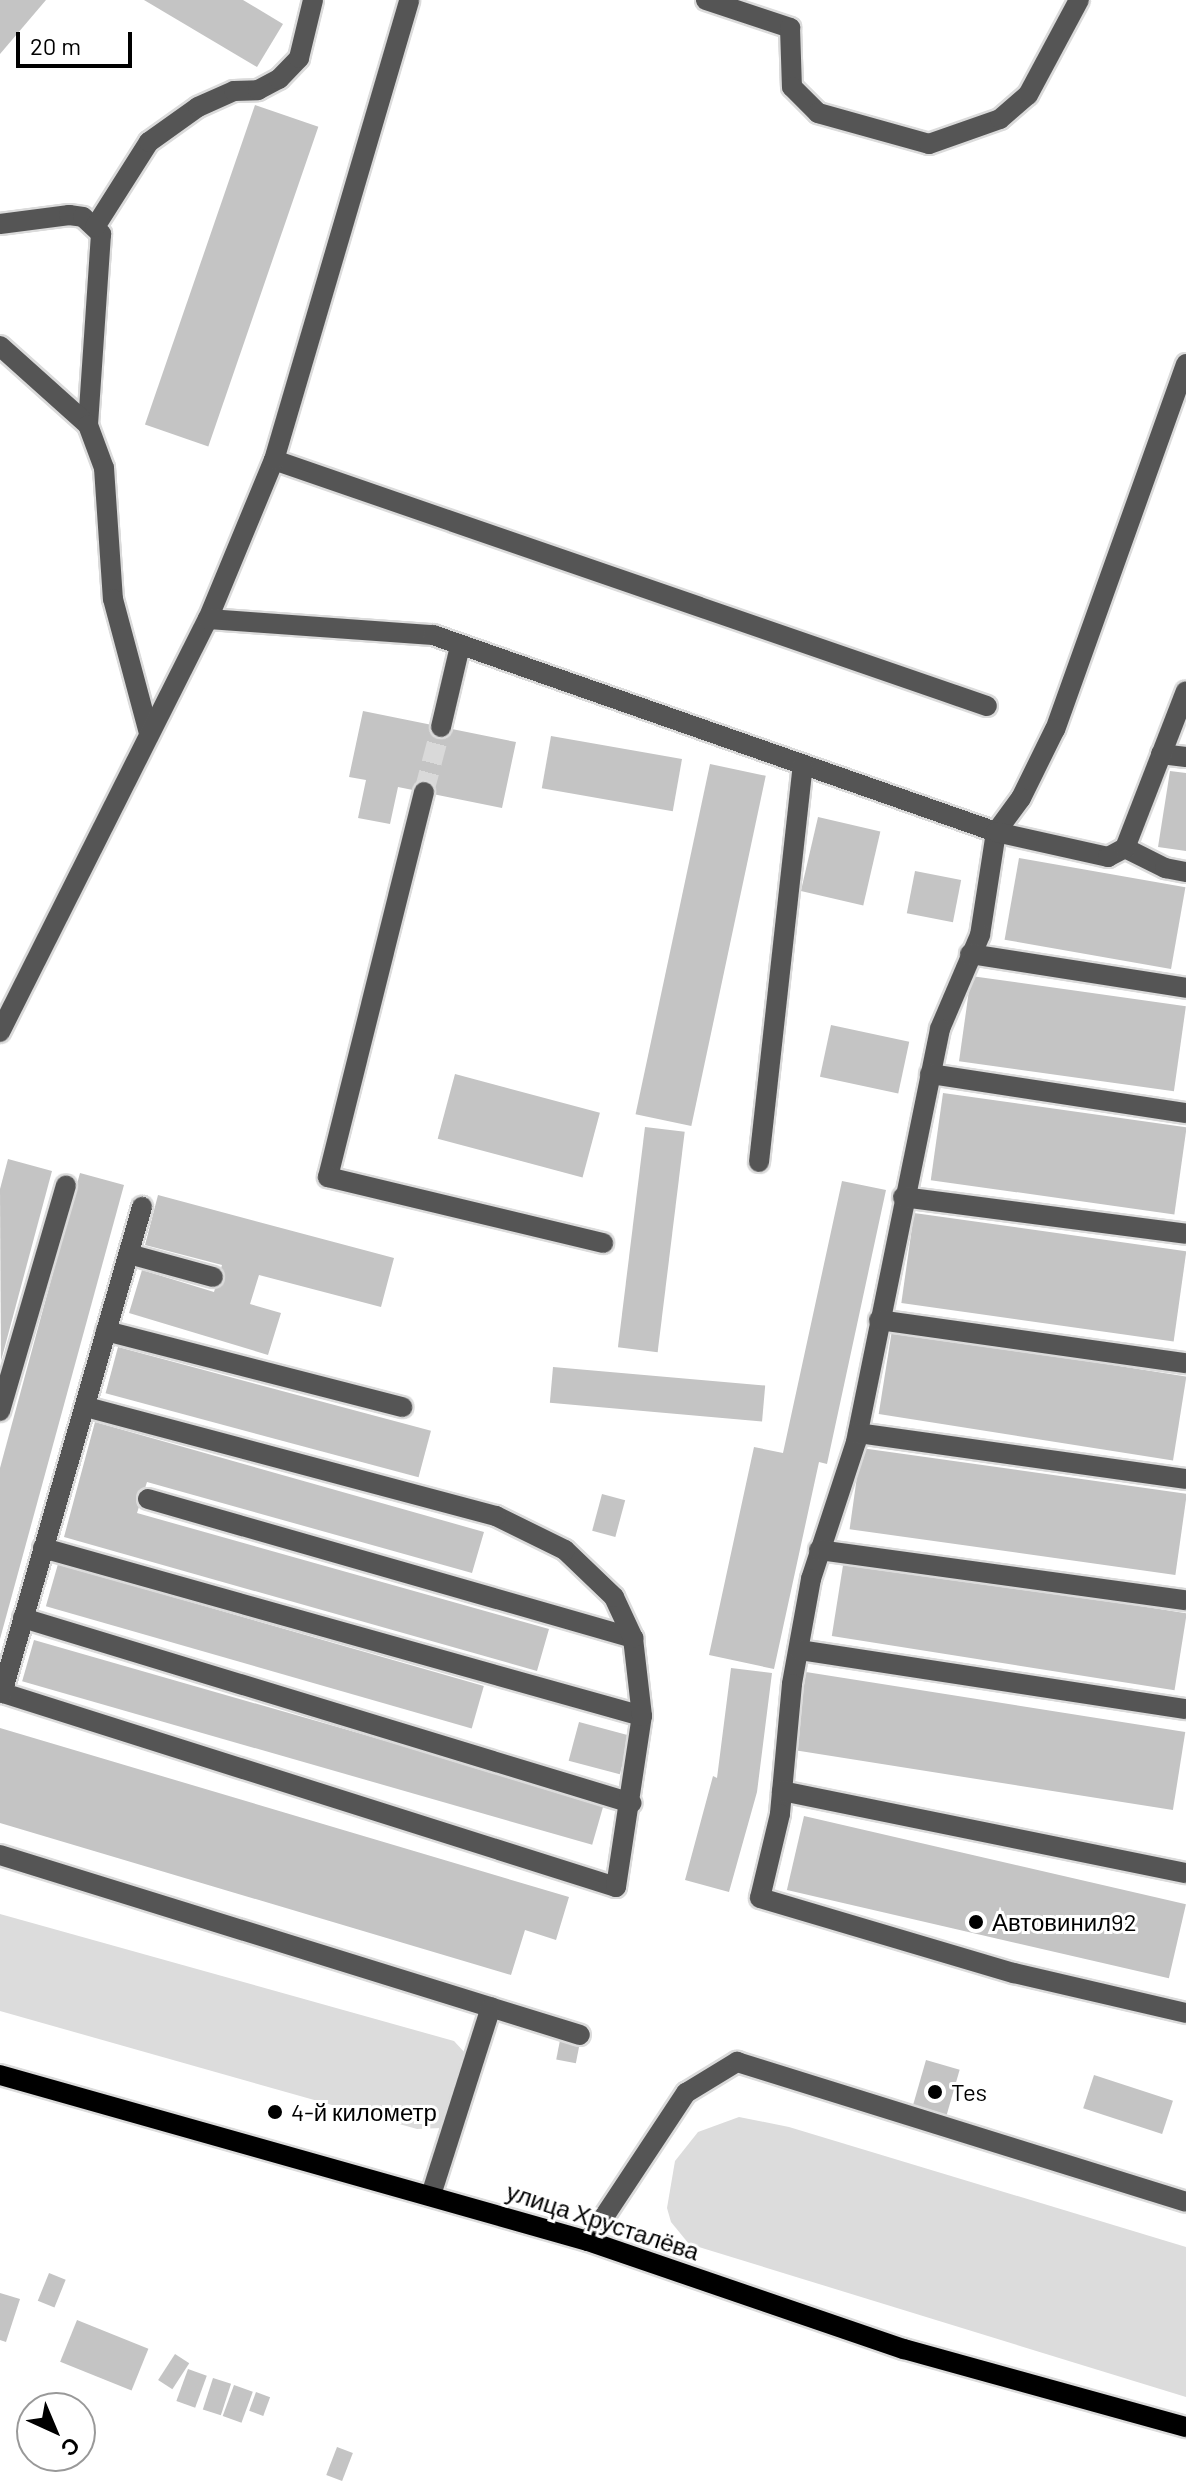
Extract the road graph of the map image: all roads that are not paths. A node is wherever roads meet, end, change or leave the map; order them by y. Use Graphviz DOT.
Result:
graph roads {
  1 [pos="313,0"];
  2 [pos="409,0"];
  3 [pos="706,0"];
  4 [pos="1079,0"];
  5 [pos="0,224"];
  6 [pos="95,227"];
  7 [pos="0,346"];
  8 [pos="1186,364"];
  9 [pos="88,425"];
  10 [pos="274,460"];
  11 [pos="208,619"];
  12 [pos="460,646"];
  13 [pos="1186,691"];
  14 [pos="987,706"];
  15 [pos="441,727"];
  16 [pos="149,733"];
  17 [pos="1161,754"];
  18 [pos="1186,757"];
  19 [pos="803,765"];
  20 [pos="424,792"];
  21 [pos="996,832"];
  22 [pos="1125,848"];
  23 [pos="1186,872"];
  24 [pos="970,954"];
  25 [pos="1186,988"];
  26 [pos="0,1032"];
  27 [pos="930,1074"];
  28 [pos="1186,1113"];
  29 [pos="759,1162"];
  30 [pos="66,1185"];
  31 [pos="903,1197"];
  32 [pos="142,1207"];
  33 [pos="1186,1234"];
  34 [pos="603,1243"];
  35 [pos="129,1254"];
  36 [pos="213,1277"];
  37 [pos="879,1320"];
  38 [pos="106,1331"];
  39 [pos="1186,1363"];
  40 [pos="85,1407"];
  41 [pos="402,1407"];
  42 [pos="0,1411"];
  43 [pos="858,1433"];
  44 [pos="1186,1479"];
  45 [pos="148,1499"];
  46 [pos="43,1548"];
  47 [pos="819,1550"];
  48 [pos="1186,1600"];
  49 [pos="23,1618"];
  50 [pos="633,1638"];
  51 [pos="799,1650"];
  52 [pos="1,1693"];
  53 [pos="1186,1709"];
  54 [pos="642,1716"];
  55 [pos="782,1791"];
  56 [pos="631,1803"];
  57 [pos="0,1855"];
  58 [pos="1186,1873"];
  59 [pos="491,2007"];
  60 [pos="1186,2013"];
  61 [pos="580,2035"];
  62 [pos="0,2075"];
  63 [pos="431,2195"];
  64 [pos="1186,2202"];
  65 [pos="588,2241"];
  66 [pos="1186,2427"];
  1 -- 6 [label="lane"];
  2 -- 10 [label="lane"];
  3 -- 4 [label="lane"];
  5 -- 6 [label="lane"];
  6 -- 9 [label="lane"];
  7 -- 9 [label="lane"];
  8 -- 21 [label="lane"];
  9 -- 16 [label="lane"];
  10 -- 11 [label="lane"];
  10 -- 14 [label="lane"];
  11 -- 12 [label="lane"];
  11 -- 16 [label="lane"];
  12 -- 15 [label="lane"];
  12 -- 19 [label="lane"];
  13 -- 17 [label="lane"];
  16 -- 26 [label="lane"];
  17 -- 18 [label="lane"];
  17 -- 22 [label="lane"];
  19 -- 21 [label="lane"];
  19 -- 29 [label="lane"];
  20 -- 34 [label="lane"];
  21 -- 22 [label="lane"];
  21 -- 24 [label="lane"];
  22 -- 23 [label="lane"];
  24 -- 25 [label="lane"];
  24 -- 27 [label="lane"];
  27 -- 28 [label="lane"];
  27 -- 31 [label="lane"];
  30 -- 42 [label="lane"];
  31 -- 33 [label="lane"];
  31 -- 37 [label="lane"];
  32 -- 35 [label="lane"];
  35 -- 36 [label="lane"];
  35 -- 38 [label="lane"];
  37 -- 39 [label="lane"];
  37 -- 43 [label="lane"];
  38 -- 40 [label="lane"];
  38 -- 41 [label="lane"];
  40 -- 46 [label="lane"];
  40 -- 50 [label="lane"];
  43 -- 44 [label="lane"];
  43 -- 47 [label="lane"];
  45 -- 50 [label="lane"];
  46 -- 49 [label="lane"];
  46 -- 54 [label="lane"];
  47 -- 48 [label="lane"];
  47 -- 51 [label="lane"];
  49 -- 52 [label="lane"];
  49 -- 56 [label="lane"];
  50 -- 54 [label="lane"];
  51 -- 53 [label="lane"];
  51 -- 55 [label="lane"];
  52 -- 56 [label="lane"];
  54 -- 56 [label="lane"];
  55 -- 58 [label="lane"];
  55 -- 60 [label="lane"];
  57 -- 59 [label="lane"];
  59 -- 61 [label="lane"];
  59 -- 63 [label="lane"];
  62 -- 63 [label="main road, улица Хрусталёва"];
  63 -- 65 [label="main road, улица Хрусталёва"];
  64 -- 65 [label="lane"];
  65 -- 66 [label="main road, улица Хрусталёва"];
}
